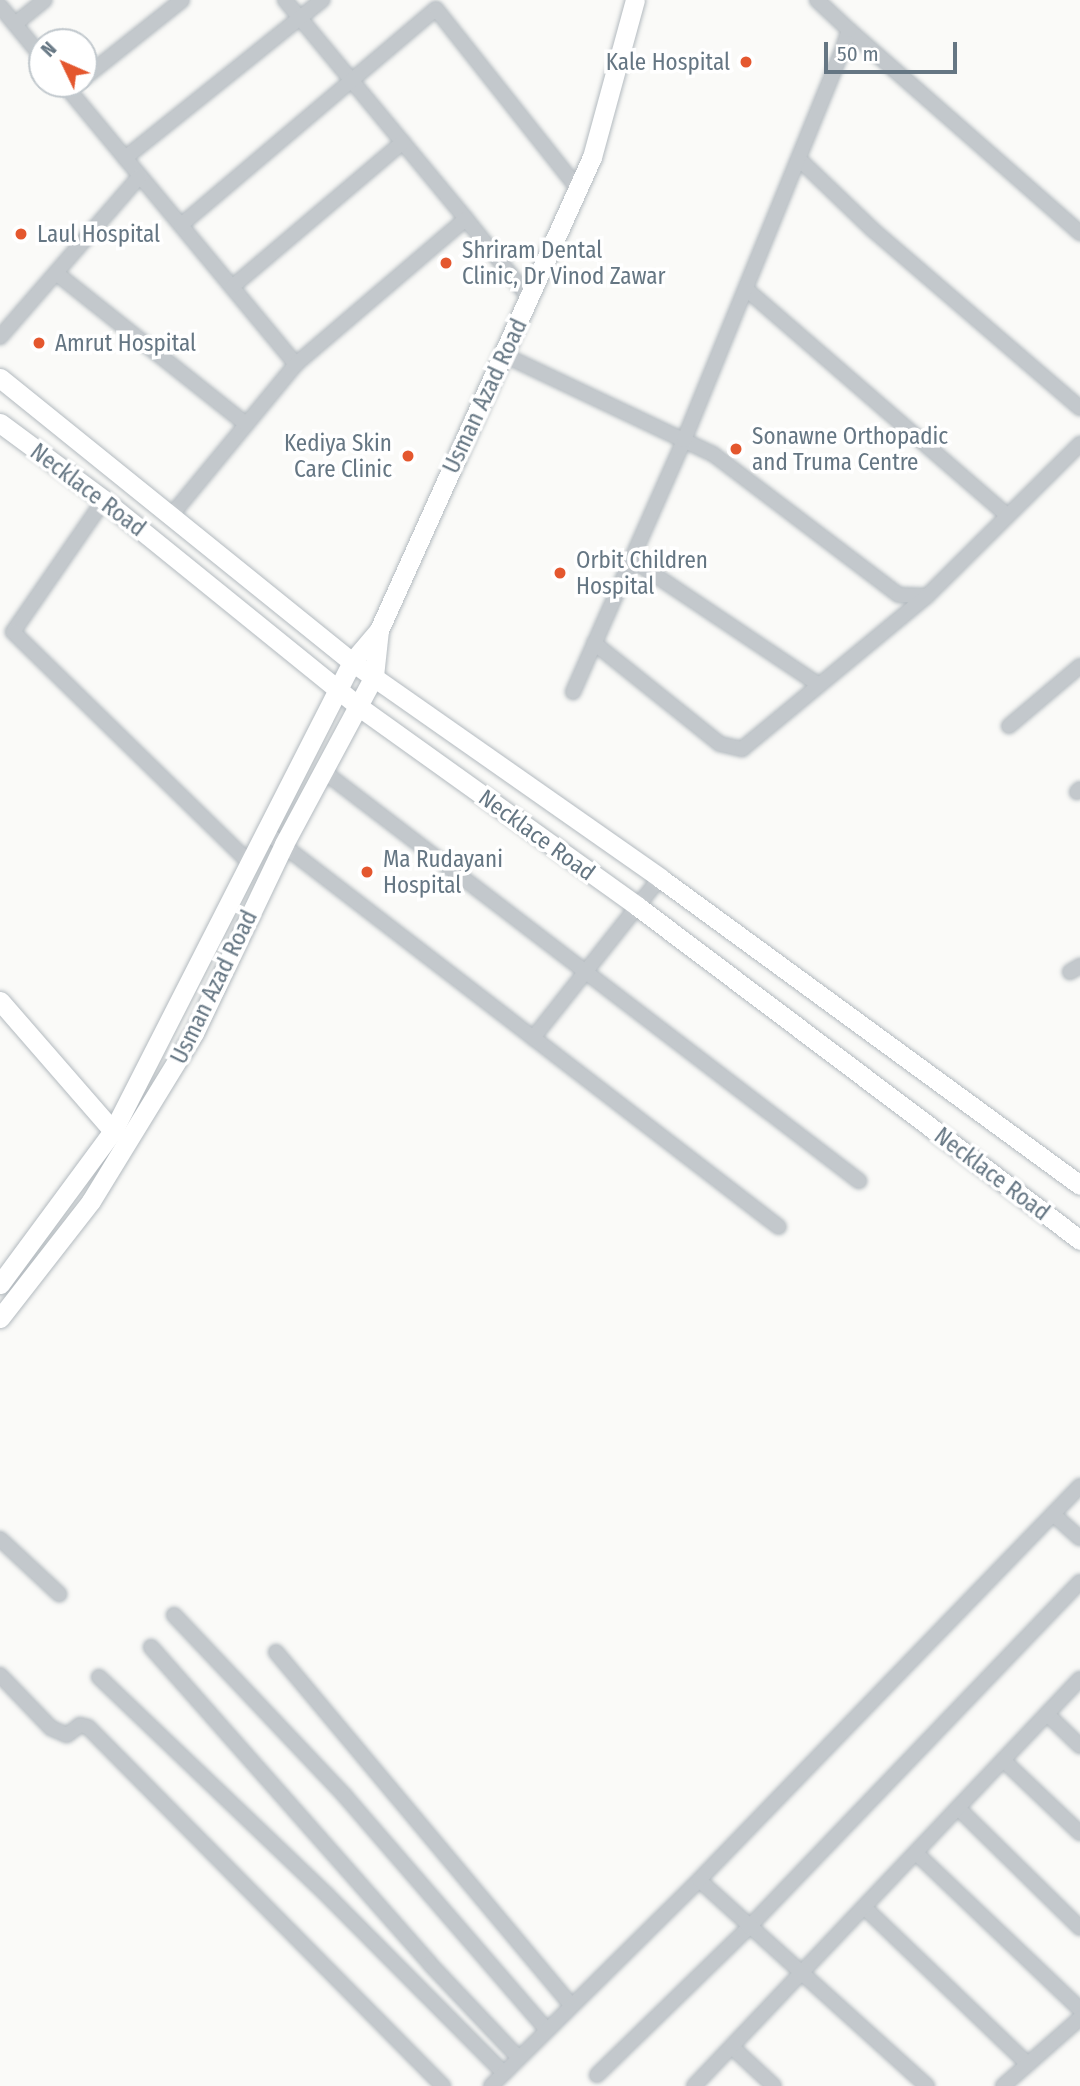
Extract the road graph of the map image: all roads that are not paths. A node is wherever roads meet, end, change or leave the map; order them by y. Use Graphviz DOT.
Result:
graph roads {
  1 [pos="45,0"];
  2 [pos="182,0"];
  3 [pos="285,0"];
  4 [pos="322,0"];
  5 [pos="635,0"];
  6 [pos="817,0"];
  7 [pos="440,4"];
  8 [pos="0,6"];
  9 [pos="301,19"];
  10 [pos="15,24"];
  11 [pos="849,30"];
  12 [pos="28,40"];
  13 [pos="98,67"];
  14 [pos="353,82"];
  15 [pos="79,98"];
  16 [pos="403,142"];
  17 [pos="125,158"];
  18 [pos="800,160"];
  19 [pos="140,176"];
  20 [pos="578,190"];
  21 [pos="466,219"];
  22 [pos="181,225"];
  23 [pos="1080,233"];
  24 [pos="56,273"];
  25 [pos="232,287"];
  26 [pos="746,289"];
  27 [pos="530,299"];
  28 [pos="0,337"];
  29 [pos="502,354"];
  30 [pos="296,364"];
  31 [pos="0,378"];
  32 [pos="1080,408"];
  33 [pos="0,423"];
  34 [pos="246,424"];
  35 [pos="684,440"];
  36 [pos="1080,444"];
  37 [pos="104,500"];
  38 [pos="173,513"];
  39 [pos="1006,514"];
  40 [pos="631,559"];
  41 [pos="927,596"];
  42 [pos="379,630"];
  43 [pos="594,643"];
  44 [pos="352,662"];
  45 [pos="1080,666"];
  46 [pos="374,676"];
  47 [pos="819,685"];
  48 [pos="338,690"];
  49 [pos="573,692"];
  50 [pos="358,706"];
  51 [pos="1009,726"];
  52 [pos="323,771"];
  53 [pos="266,832"];
  54 [pos="284,844"];
  55 [pos="250,863"];
  56 [pos="660,877"];
  57 [pos="637,906"];
  58 [pos="583,975"];
  59 [pos="0,1001"];
  60 [pos="533,1038"];
  61 [pos="113,1131"];
  62 [pos="859,1181"];
  63 [pos="1080,1185"];
  64 [pos="779,1227"];
  65 [pos="1080,1240"];
  66 [pos="0,1284"];
  67 [pos="0,1318"];
  68 [pos="1080,1486"];
  69 [pos="1053,1514"];
  70 [pos="1080,1538"];
  71 [pos="0,1539"];
  72 [pos="1080,1582"];
  73 [pos="59,1594"];
  74 [pos="174,1615"];
  75 [pos="151,1647"];
  76 [pos="276,1652"];
  77 [pos="0,1675"];
  78 [pos="99,1677"];
  79 [pos="1080,1679"];
  80 [pos="1047,1714"];
  81 [pos="1080,1746"];
  82 [pos="1003,1760"];
  83 [pos="958,1808"];
  84 [pos="1080,1833"];
  85 [pos="916,1853"];
  86 [pos="699,1880"];
  87 [pos="864,1907"];
  88 [pos="749,1927"];
  89 [pos="1080,1927"];
  90 [pos="800,1975"];
  91 [pos="572,2006"];
  92 [pos="1080,2009"];
  93 [pos="1080,2018"];
  94 [pos="547,2030"];
  95 [pos="732,2047"];
  96 [pos="519,2059"];
  97 [pos="1028,2064"];
  98 [pos="504,2073"];
  99 [pos="597,2075"];
  100 [pos="443,2086"];
  101 [pos="491,2086"];
  102 [pos="694,2086"];
  103 [pos="774,2086"];
  104 [pos="927,2086"];
  105 [pos="1003,2086"];
  1 -- 10 [label="street"];
  2 -- 13 [label="street"];
  3 -- 9 [label="street"];
  4 -- 9 [label="street"];
  5 -- 20 [label="main road, Usman Azad Road"];
  6 -- 11 [label="street"];
  7 -- 14 [label="street"];
  7 -- 20 [label="street"];
  8 -- 10 [label="street"];
  9 -- 14 [label="street"];
  9 -- 17 [label="street"];
  10 -- 12 [label="street"];
  11 -- 18 [label="street"];
  11 -- 23 [label="street"];
  14 -- 16 [label="street"];
  14 -- 22 [label="street"];
  15 -- 17 [label="street"];
  16 -- 21 [label="street"];
  16 -- 25 [label="street"];
  17 -- 19 [label="street"];
  18 -- 26 [label="street"];
  18 -- 32 [label="street"];
  19 -- 22 [label="street"];
  19 -- 24 [label="street"];
  20 -- 27 [label="main road, Usman Azad Road"];
  21 -- 27 [label="street"];
  21 -- 30 [label="street"];
  22 -- 25 [label="street"];
  24 -- 28 [label="street"];
  24 -- 34 [label="street"];
  25 -- 30 [label="street"];
  26 -- 35 [label="street"];
  26 -- 39 [label="street"];
  27 -- 29 [label="main road, Usman Azad Road"];
  29 -- 35 [label="street"];
  29 -- 42 [label="main road, Usman Azad Road"];
  30 -- 34 [label="street"];
  31 -- 38 [label="main road, Necklace Road"];
  33 -- 37 [label="main road, Necklace Road"];
  34 -- 38 [label="street"];
  35 -- 40 [label="street"];
  35 -- 41 [label="street"];
  36 -- 39 [label="street"];
  37 -- 48 [label="main road, Necklace Road"];
  37 -- 55 [label="street"];
  38 -- 44 [label="main road, Necklace Road"];
  39 -- 41 [label="street"];
  40 -- 43 [label="street"];
  40 -- 47 [label="street"];
  41 -- 47 [label="street"];
  42 -- 44 [label="main road, Usman Azad Road"];
  42 -- 46 [label="main road, Usman Azad Road"];
  43 -- 47 [label="street"];
  43 -- 49 [label="street"];
  44 -- 46 [label="main road, Necklace Road"];
  44 -- 48 [label="main road, Usman Azad Road"];
  45 -- 51 [label="street"];
  46 -- 50 [label="main road, Usman Azad Road"];
  46 -- 56 [label="main road, Necklace Road"];
  48 -- 50 [label="main road, Necklace Road"];
  48 -- 53 [label="main road, Usman Azad Road"];
  50 -- 52 [label="main road, Usman Azad Road"];
  50 -- 57 [label="main road, Necklace Road"];
  52 -- 54 [label="main road, Usman Azad Road"];
  52 -- 58 [label="street"];
  53 -- 54 [label="street"];
  53 -- 55 [label="main road, Usman Azad Road"];
  54 -- 60 [label="street"];
  54 -- 67 [label="main road, Usman Azad Road"];
  55 -- 61 [label="main road, Usman Azad Road"];
  56 -- 57 [label="street"];
  56 -- 63 [label="main road, Necklace Road"];
  57 -- 58 [label="street"];
  57 -- 65 [label="main road, Necklace Road"];
  58 -- 60 [label="street"];
  58 -- 62 [label="street"];
  59 -- 61 [label="main road"];
  60 -- 64 [label="street"];
  61 -- 66 [label="main road, Usman Azad Road"];
  68 -- 69 [label="street"];
  69 -- 70 [label="street"];
  69 -- 86 [label="street"];
  71 -- 73 [label="street"];
  72 -- 88 [label="street"];
  74 -- 94 [label="street"];
  75 -- 96 [label="street"];
  76 -- 91 [label="street"];
  77 -- 100 [label="street"];
  78 -- 98 [label="street"];
  79 -- 80 [label="street"];
  80 -- 81 [label="street"];
  80 -- 82 [label="street"];
  82 -- 83 [label="street"];
  82 -- 84 [label="street"];
  83 -- 85 [label="street"];
  83 -- 89 [label="street"];
  85 -- 87 [label="street"];
  85 -- 92 [label="street"];
  86 -- 88 [label="street"];
  86 -- 91 [label="street"];
  87 -- 90 [label="street"];
  87 -- 97 [label="street"];
  88 -- 90 [label="street"];
  88 -- 99 [label="street"];
  90 -- 95 [label="street"];
  90 -- 104 [label="street"];
  91 -- 94 [label="street"];
  93 -- 97 [label="street"];
  94 -- 96 [label="street"];
  95 -- 102 [label="street"];
  95 -- 103 [label="street"];
  96 -- 98 [label="street"];
  97 -- 105 [label="street"];
  98 -- 101 [label="street"];
}
